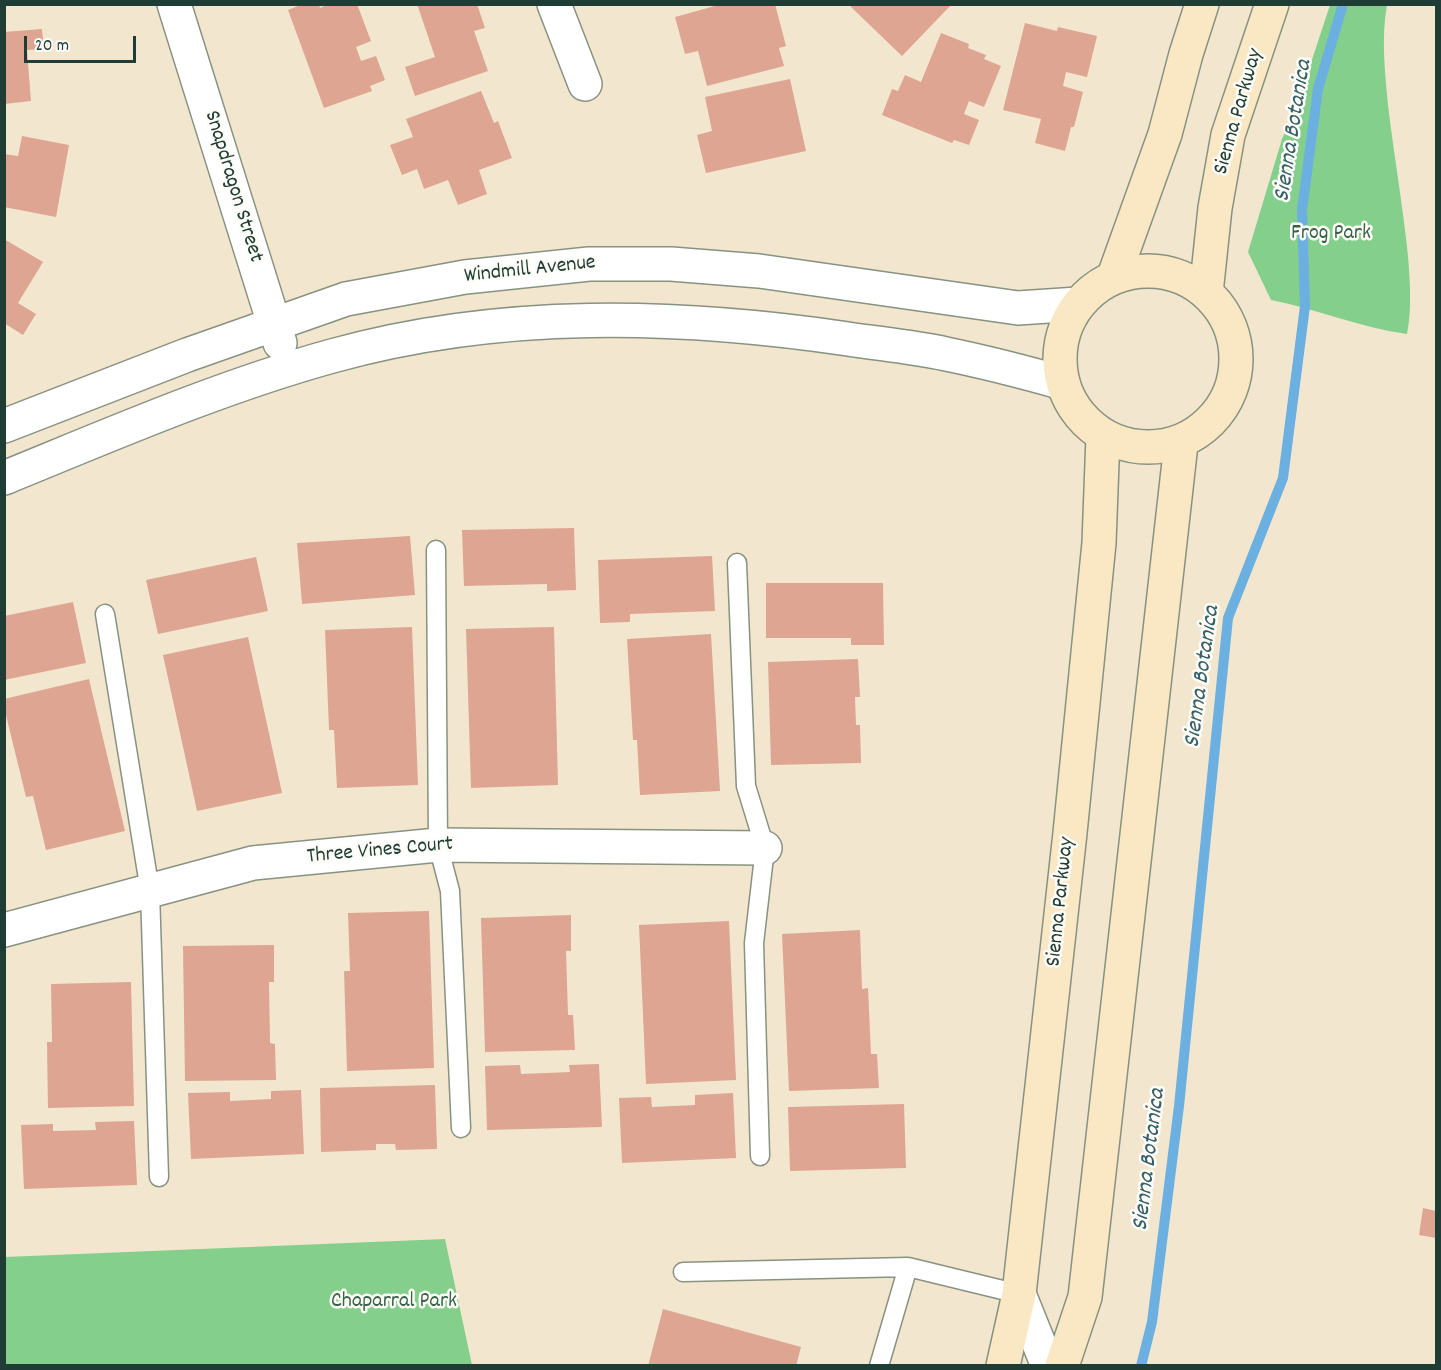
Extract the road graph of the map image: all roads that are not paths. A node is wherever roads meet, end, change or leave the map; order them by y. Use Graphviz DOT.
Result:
graph roads {
  1 [pos="174,4"];
  2 [pos="554,4"];
  3 [pos="1202,4"];
  4 [pos="1272,4"];
  5 [pos="585,84"];
  6 [pos="1114,276"];
  7 [pos="1206,293"];
  8 [pos="1078,304"];
  9 [pos="273,324"];
  10 [pos="289,369"];
  11 [pos="1063,383"];
  12 [pos="4,426"];
  13 [pos="1103,436"];
  14 [pos="1181,444"];
  15 [pos="4,478"];
  16 [pos="436,550"];
  17 [pos="737,563"];
  18 [pos="105,614"];
  19 [pos="438,845"];
  20 [pos="765,848"];
  21 [pos="150,891"];
  22 [pos="4,930"];
  23 [pos="461,1128"];
  24 [pos="760,1156"];
  25 [pos="159,1177"];
  26 [pos="908,1267"];
  27 [pos="683,1272"];
  28 [pos="1019,1294"];
  29 [pos="879,1365"];
  30 [pos="1003,1365"];
  31 [pos="1048,1365"];
  32 [pos="1062,1365"];
  1 -- 9 [label="street, Snapdragon Street"];
  2 -- 5 [label="street"];
  3 -- 6 [label="main road"];
  4 -- 7 [label="main road, Sienna Parkway"];
  6 -- 7 [label="main road"];
  6 -- 8 [label="main road"];
  7 -- 14 [label="main road"];
  8 -- 9 [label="street, Windmill Avenue"];
  8 -- 11 [label="main road"];
  9 -- 10 [label="street, Snapdragon Street"];
  9 -- 12 [label="street, Windmill Avenue"];
  10 -- 11 [label="street"];
  10 -- 15 [label="street"];
  11 -- 13 [label="main road"];
  13 -- 14 [label="main road"];
  13 -- 28 [label="main road, Sienna Parkway"];
  14 -- 32 [label="main road"];
  16 -- 19 [label="lane"];
  17 -- 20 [label="lane"];
  18 -- 21 [label="lane"];
  19 -- 20 [label="street, Three Vines Court"];
  19 -- 21 [label="street, Three Vines Court"];
  19 -- 23 [label="lane"];
  20 -- 24 [label="lane"];
  21 -- 22 [label="street, Three Vines Court"];
  21 -- 25 [label="lane"];
  26 -- 27 [label="lane"];
  26 -- 28 [label="lane"];
  26 -- 29 [label="lane"];
  28 -- 30 [label="main road, Sienna Parkway"];
  28 -- 31 [label="street"];
}
